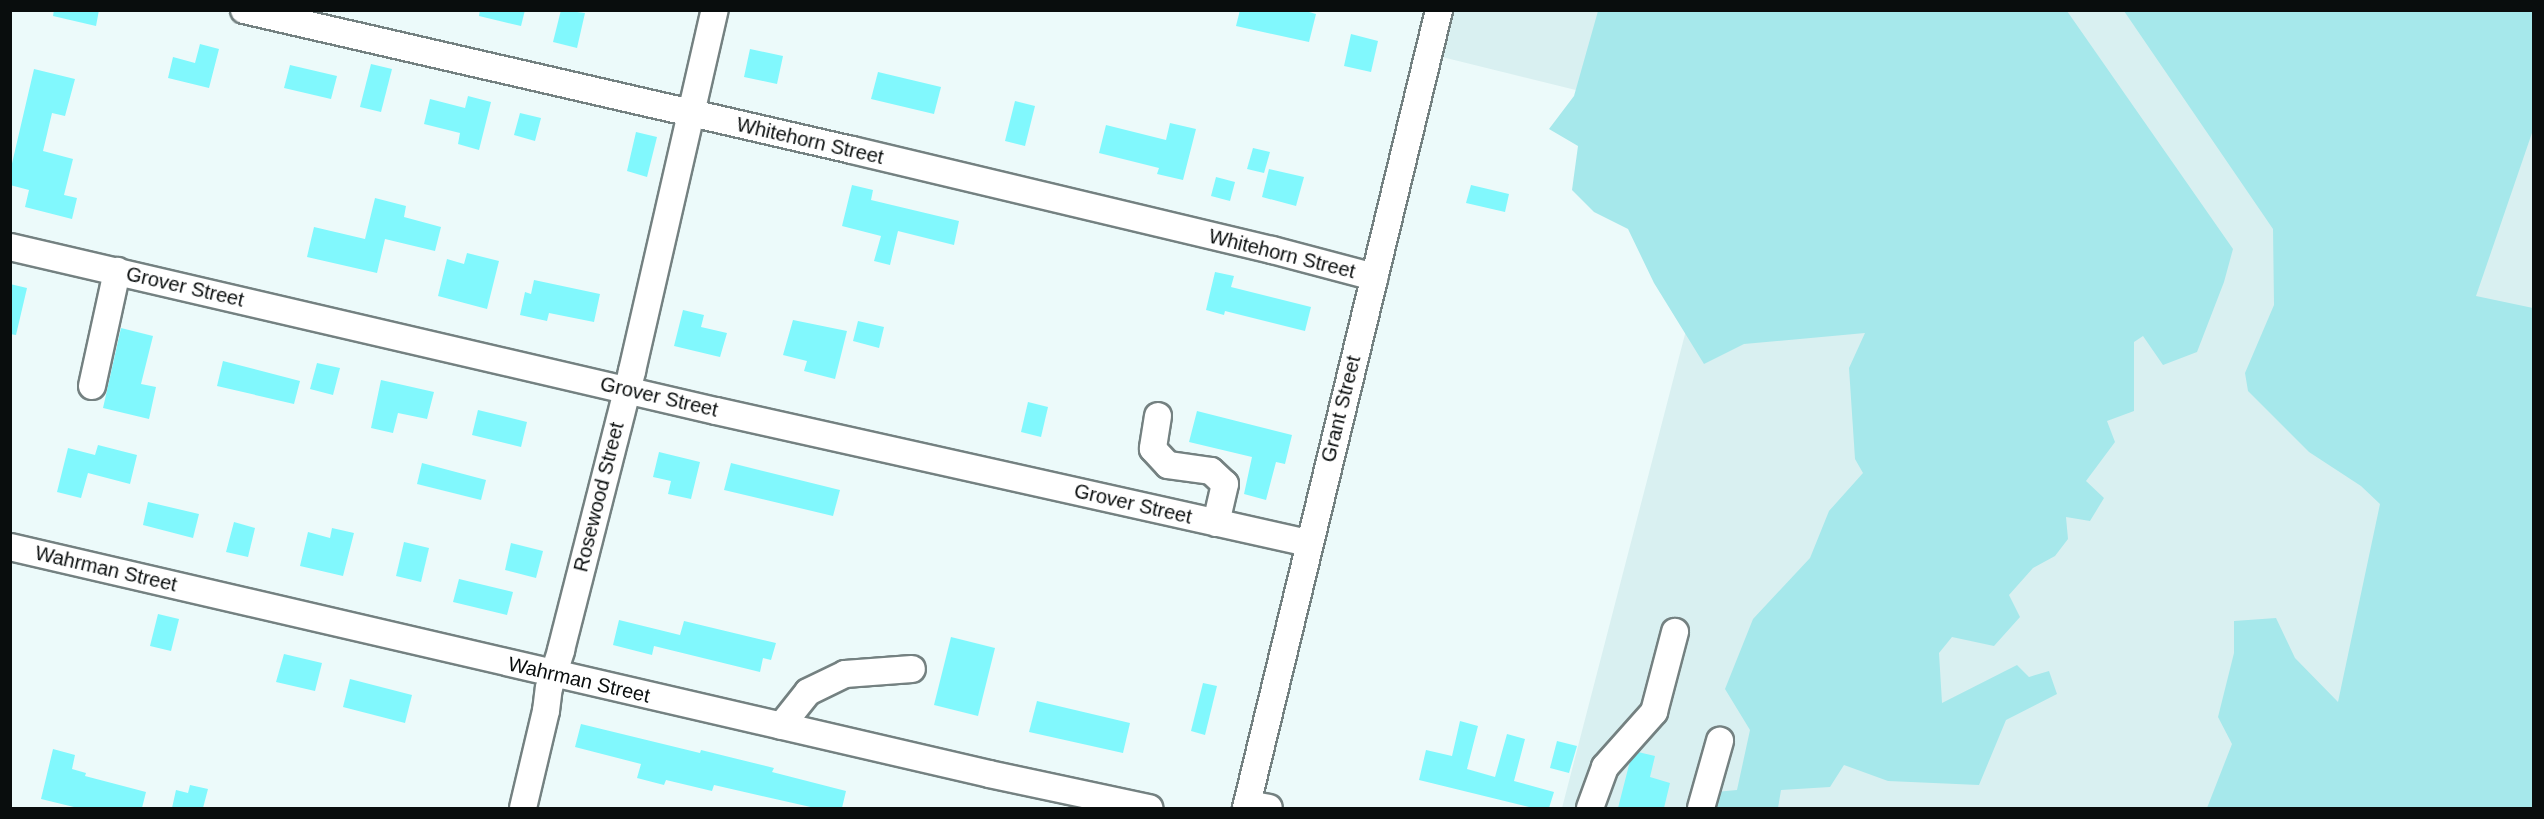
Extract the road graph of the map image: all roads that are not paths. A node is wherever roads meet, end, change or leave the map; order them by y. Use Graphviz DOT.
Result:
graph roads {
  1 [pos="244,10"];
  2 [pos="715,10"];
  3 [pos="1439,10"];
  4 [pos="692,113"];
  5 [pos="10,247"];
  6 [pos="117,272"];
  7 [pos="1374,277"];
  8 [pos="92,386"];
  9 [pos="626,390"];
  10 [pos="1158,416"];
  11 [pos="1216,523"];
  12 [pos="1308,543"];
  13 [pos="10,547"];
  14 [pos="1675,632"];
  15 [pos="912,669"];
  16 [pos="553,674"];
  17 [pos="780,726"];
  18 [pos="1720,741"];
  19 [pos="1254,807"];
  20 [pos="523,808"];
  21 [pos="1149,808"];
  22 [pos="1590,808"];
  23 [pos="1701,808"];
  1 -- 4 [label="street, Whitehorn Street"];
  2 -- 4 [label="street, Rosewood Street"];
  3 -- 7 [label="street, Grant Street"];
  4 -- 7 [label="street, Whitehorn Street"];
  4 -- 9 [label="street, Rosewood Street"];
  5 -- 6 [label="street, Grover Street"];
  6 -- 8 [label="street"];
  6 -- 9 [label="street, Grover Street"];
  7 -- 12 [label="street, Grant Street"];
  9 -- 11 [label="street, Grover Street"];
  9 -- 16 [label="street, Rosewood Street"];
  10 -- 11 [label="street"];
  11 -- 12 [label="street, Grover Street"];
  12 -- 19 [label="street, Grant Street"];
  13 -- 16 [label="street, Wahrman Street"];
  14 -- 22 [label="street"];
  15 -- 17 [label="street"];
  16 -- 17 [label="street, Wahrman Street"];
  16 -- 20 [label="street, Rosewood Street"];
  17 -- 21 [label="street, Wahrman Street"];
  18 -- 23 [label="street"];
}
